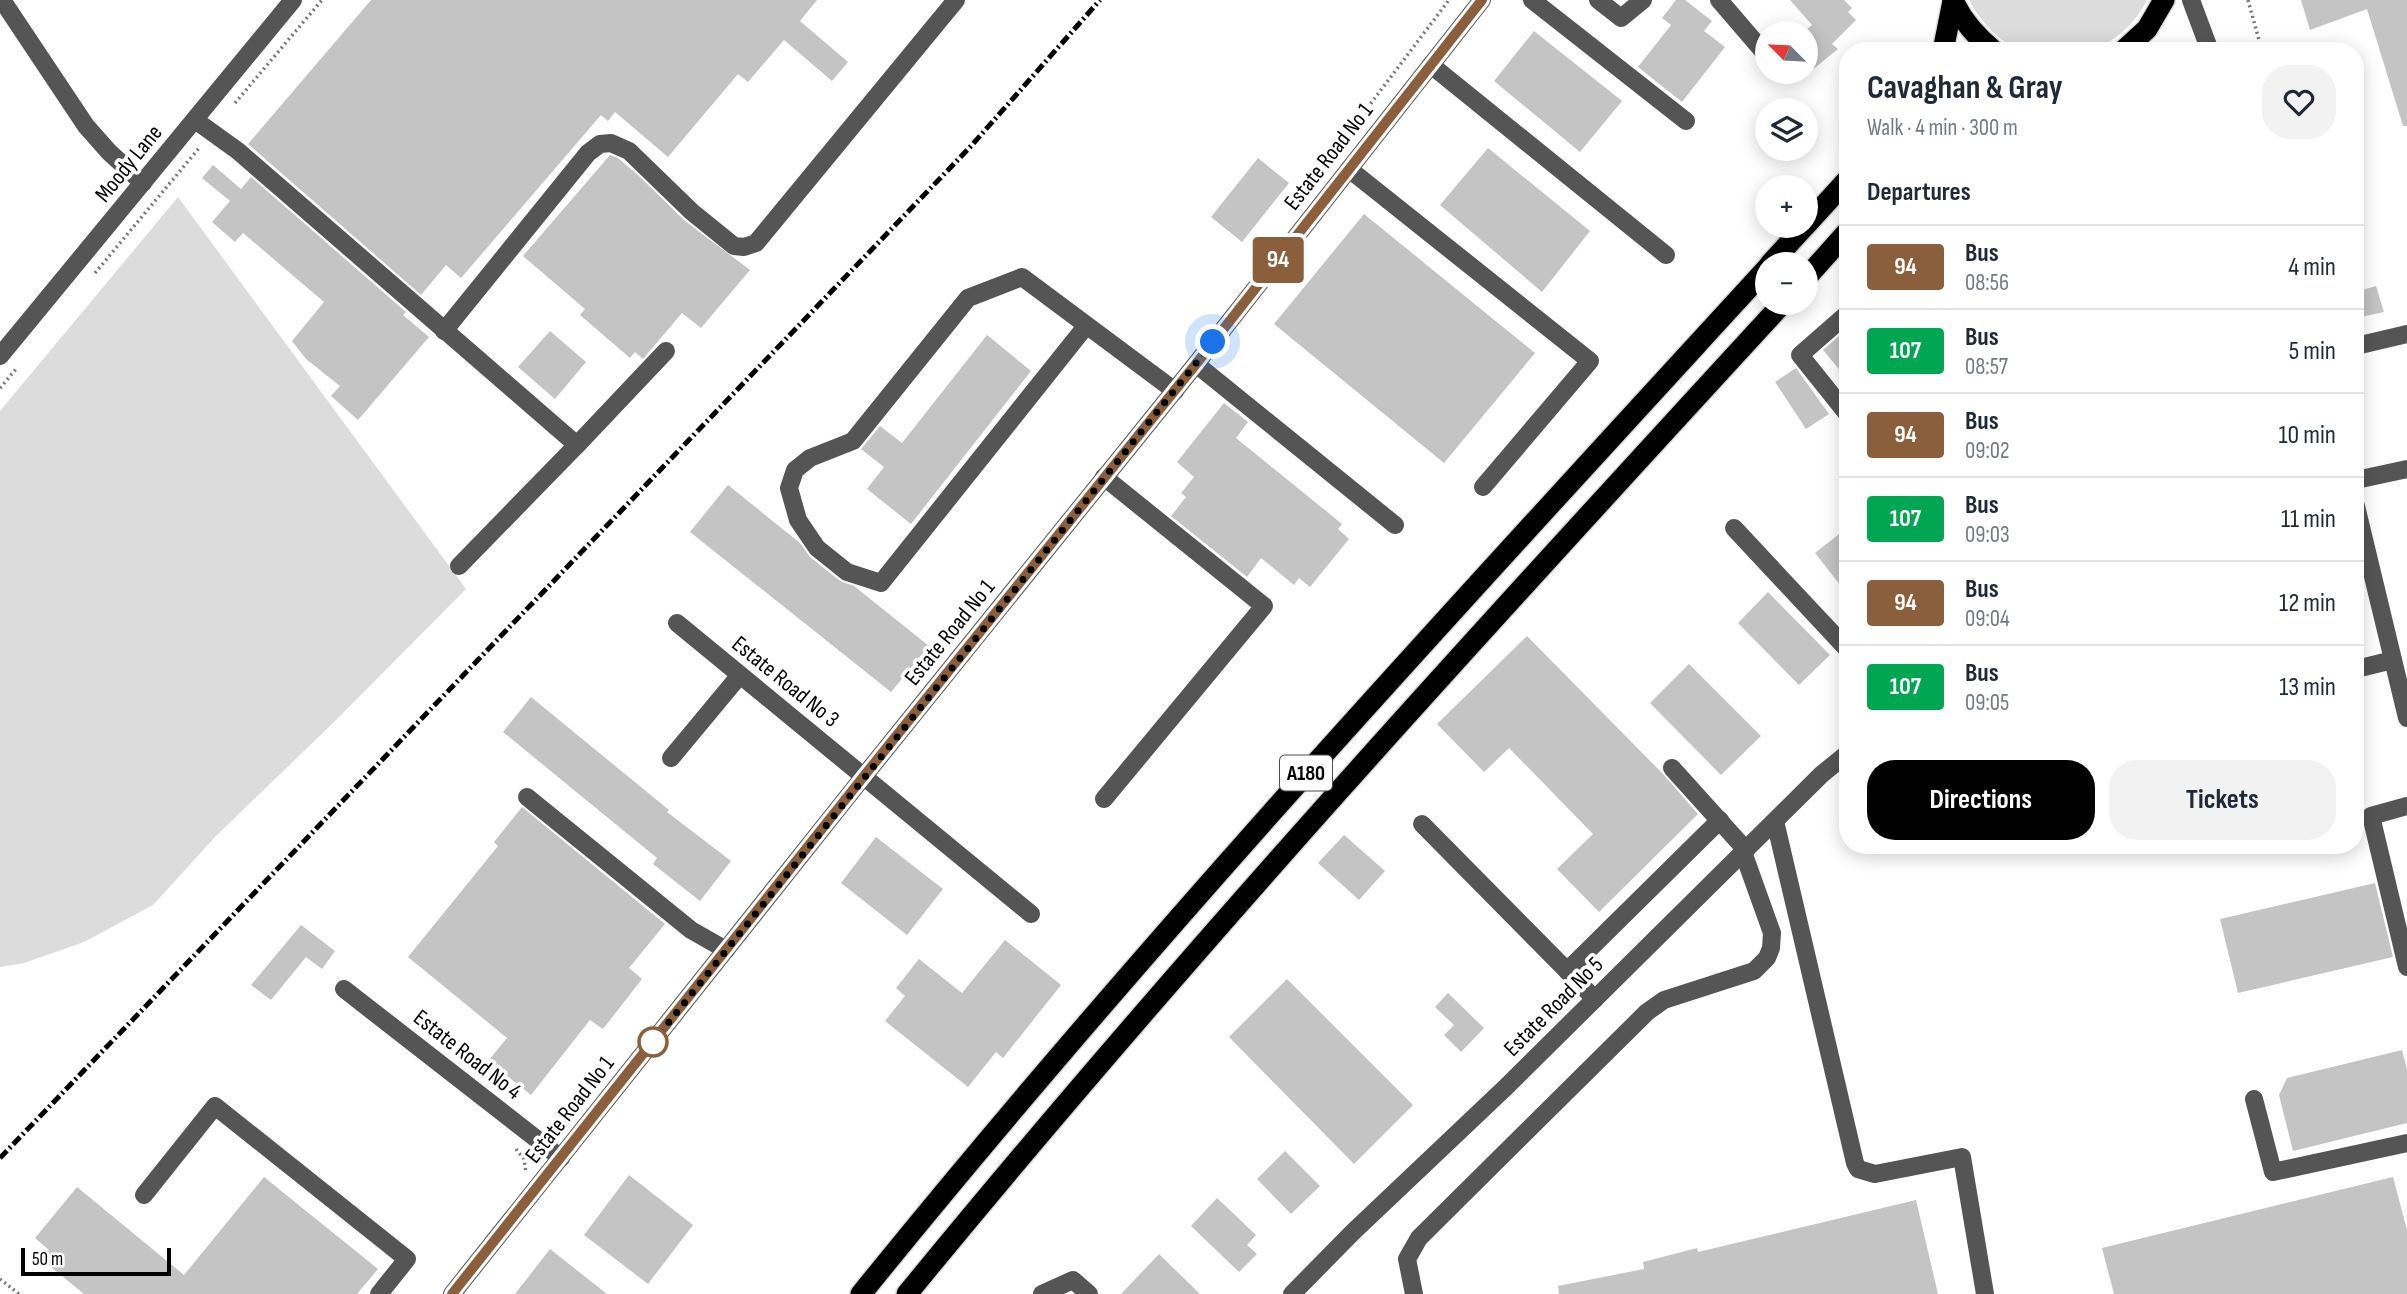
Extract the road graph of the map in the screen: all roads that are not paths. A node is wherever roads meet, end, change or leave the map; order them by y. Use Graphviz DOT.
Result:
graph roads {
  1 [pos="2,0"];
  2 [pos="293,0"];
  3 [pos="956,0"];
  4 [pos="1482,0"];
  5 [pos="1532,0"];
  6 [pos="1598,0"];
  7 [pos="1643,0"];
  8 [pos="1719,0"];
  9 [pos="1953,0"];
  10 [pos="2164,0"];
  11 [pos="2191,0"];
  12 [pos="1755,42"];
  13 [pos="1945,42"];
  14 [pos="1983,42"];
  15 [pos="2133,42"];
  16 [pos="2207,42"];
  17 [pos="1431,65"];
  18 [pos="195,120"];
  19 [pos="1686,121"];
  20 [pos="1349,169"];
  21 [pos="143,183"];
  22 [pos="1839,189"];
  23 [pos="1818,212"];
  24 [pos="1794,238"];
  25 [pos="1839,241"];
  26 [pos="1782,252"];
  27 [pos="1666,255"];
  28 [pos="1818,265"];
  29 [pos="1755,281"];
  30 [pos="1772,315"];
  31 [pos="1839,321"];
  32 [pos="1086,326"];
  33 [pos="444,331"];
  34 [pos="2407,334"];
  35 [pos="2364,344"];
  36 [pos="666,351"];
  37 [pos="0,356"];
  38 [pos="1196,364"];
  39 [pos="1175,391"];
  40 [pos="1839,404"];
  41 [pos="577,445"];
  42 [pos="2407,470"];
  43 [pos="1104,477"];
  44 [pos="2364,478"];
  45 [pos="1483,486"];
  46 [pos="1395,525"];
  47 [pos="1734,528"];
  48 [pos="2364,546"];
  49 [pos="460,566"];
  50 [pos="677,623"];
  51 [pos="1839,640"];
  52 [pos="2393,660"];
  53 [pos="2364,667"];
  54 [pos="740,675"];
  55 [pos="2407,718"];
  56 [pos="671,758"];
  57 [pos="1839,760"];
  58 [pos="1672,768"];
  59 [pos="864,776"];
  60 [pos="527,797"];
  61 [pos="1104,799"];
  62 [pos="2407,806"];
  63 [pos="1720,820"];
  64 [pos="1775,821"];
  65 [pos="1422,824"];
  66 [pos="1745,851"];
  67 [pos="1031,914"];
  68 [pos="726,950"];
  69 [pos="2407,967"];
  70 [pos="1567,971"];
  71 [pos="345,989"];
  72 [pos="1595,999"];
  73 [pos="2253,1099"];
  74 [pos="2407,1143"];
  75 [pos="561,1158"];
  76 [pos="144,1195"];
  77 [pos="379,1294"];
  78 [pos="452,1294"];
  79 [pos="862,1294"];
  80 [pos="907,1294"];
  81 [pos="1042,1294"];
  82 [pos="1089,1294"];
  83 [pos="1292,1294"];
  84 [pos="1414,1294"];
  85 [pos="1985,1294"];
  1 -- 21 [label="street"];
  2 -- 18 [label="street, Moody Lane"];
  3 -- 33 [label="street"];
  4 -- 17 [label="street, Estate Road No 1"];
  5 -- 19 [label="street"];
  6 -- 7 [label="street"];
  8 -- 12 [label="street"];
  9 -- 13 [label="highway"];
  9 -- 14 [label="highway"];
  10 -- 15 [label="highway"];
  11 -- 16 [label="street"];
  17 -- 20 [label="street, Estate Road No 1"];
  17 -- 27 [label="street"];
  18 -- 21 [label="street, Moody Lane"];
  18 -- 33 [label="street"];
  20 -- 38 [label="street, Estate Road No 1"];
  20 -- 45 [label="street"];
  21 -- 37 [label="street, Moody Lane"];
  22 -- 23 [label="highway, A180"];
  24 -- 26 [label="highway, A180"];
  25 -- 28 [label="highway"];
  29 -- 79 [label="highway, A180"];
  30 -- 80 [label="highway, A180"];
  31 -- 40 [label="street"];
  32 -- 32 [label="street"];
  32 -- 39 [label="street"];
  33 -- 41 [label="street"];
  34 -- 35 [label="street"];
  36 -- 41 [label="street"];
  38 -- 39 [label="street, Estate Road No 1"];
  38 -- 46 [label="street"];
  39 -- 43 [label="street, Estate Road No 1"];
  41 -- 49 [label="street"];
  42 -- 44 [label="street"];
  43 -- 59 [label="street, Estate Road No 1"];
  43 -- 61 [label="street"];
  47 -- 51 [label="street"];
  48 -- 52 [label="street"];
  50 -- 54 [label="street, Estate Road No 3"];
  52 -- 53 [label="street"];
  52 -- 55 [label="street"];
  54 -- 56 [label="street"];
  54 -- 59 [label="street, Estate Road No 3"];
  57 -- 64 [label="street, Estate Road No 5"];
  58 -- 63 [label="street"];
  59 -- 67 [label="street, Estate Road No 3"];
  59 -- 68 [label="street, Estate Road No 1"];
  60 -- 68 [label="street"];
  62 -- 69 [label="street"];
  63 -- 66 [label="street"];
  63 -- 70 [label="street"];
  64 -- 66 [label="street, Estate Road No 5"];
  64 -- 85 [label="street"];
  65 -- 70 [label="street"];
  66 -- 72 [label="street, Estate Road No 5"];
  66 -- 84 [label="street"];
  68 -- 75 [label="street, Estate Road No 1"];
  70 -- 72 [label="street"];
  71 -- 75 [label="street, Estate Road No 4"];
  72 -- 83 [label="street, Estate Road No 5"];
  73 -- 74 [label="street"];
  75 -- 78 [label="street, Estate Road No 1"];
  76 -- 77 [label="street"];
  81 -- 82 [label="street"];
}
